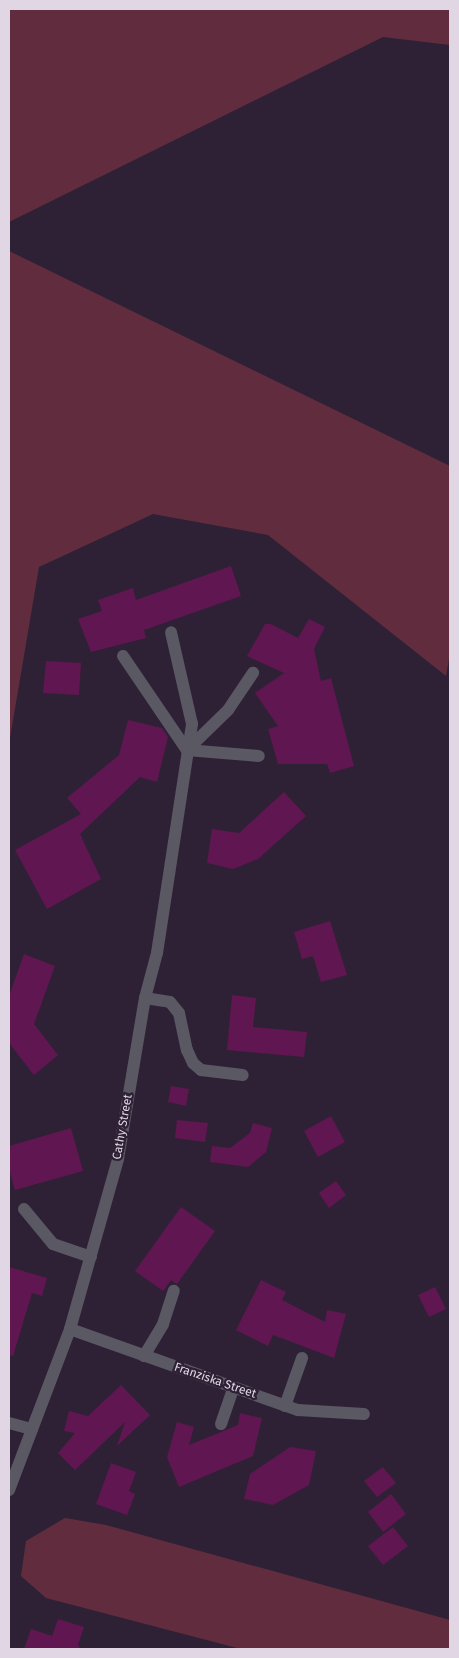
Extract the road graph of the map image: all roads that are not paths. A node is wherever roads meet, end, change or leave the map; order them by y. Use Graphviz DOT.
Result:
graph roads {
  1 [pos="171,632"];
  2 [pos="123,656"];
  3 [pos="253,672"];
  4 [pos="187,750"];
  5 [pos="259,756"];
  6 [pos="145,998"];
  7 [pos="243,1074"];
  8 [pos="24,1209"];
  9 [pos="91,1257"];
  10 [pos="174,1290"];
  11 [pos="70,1329"];
  12 [pos="144,1356"];
  13 [pos="302,1358"];
  14 [pos="234,1387"];
  15 [pos="286,1406"];
  16 [pos="364,1414"];
  17 [pos="9,1423"];
  18 [pos="221,1424"];
  19 [pos="32,1430"];
  20 [pos="9,1490"];
  1 -- 4 [label="street, Cathy Street"];
  2 -- 4 [label="street"];
  3 -- 4 [label="street"];
  4 -- 5 [label="street"];
  4 -- 6 [label="street, Cathy Street"];
  6 -- 7 [label="street"];
  6 -- 9 [label="street, Cathy Street"];
  8 -- 9 [label="street"];
  9 -- 11 [label="street, Cathy Street"];
  10 -- 12 [label="street"];
  11 -- 12 [label="street, Franziska Street"];
  11 -- 19 [label="street, Cathy Street"];
  12 -- 14 [label="street, Franziska Street"];
  13 -- 15 [label="street"];
  14 -- 15 [label="street, Franziska Street"];
  14 -- 18 [label="street"];
  15 -- 16 [label="street, Franziska Street"];
  17 -- 19 [label="street"];
  19 -- 20 [label="street, Cathy Street"];
}
